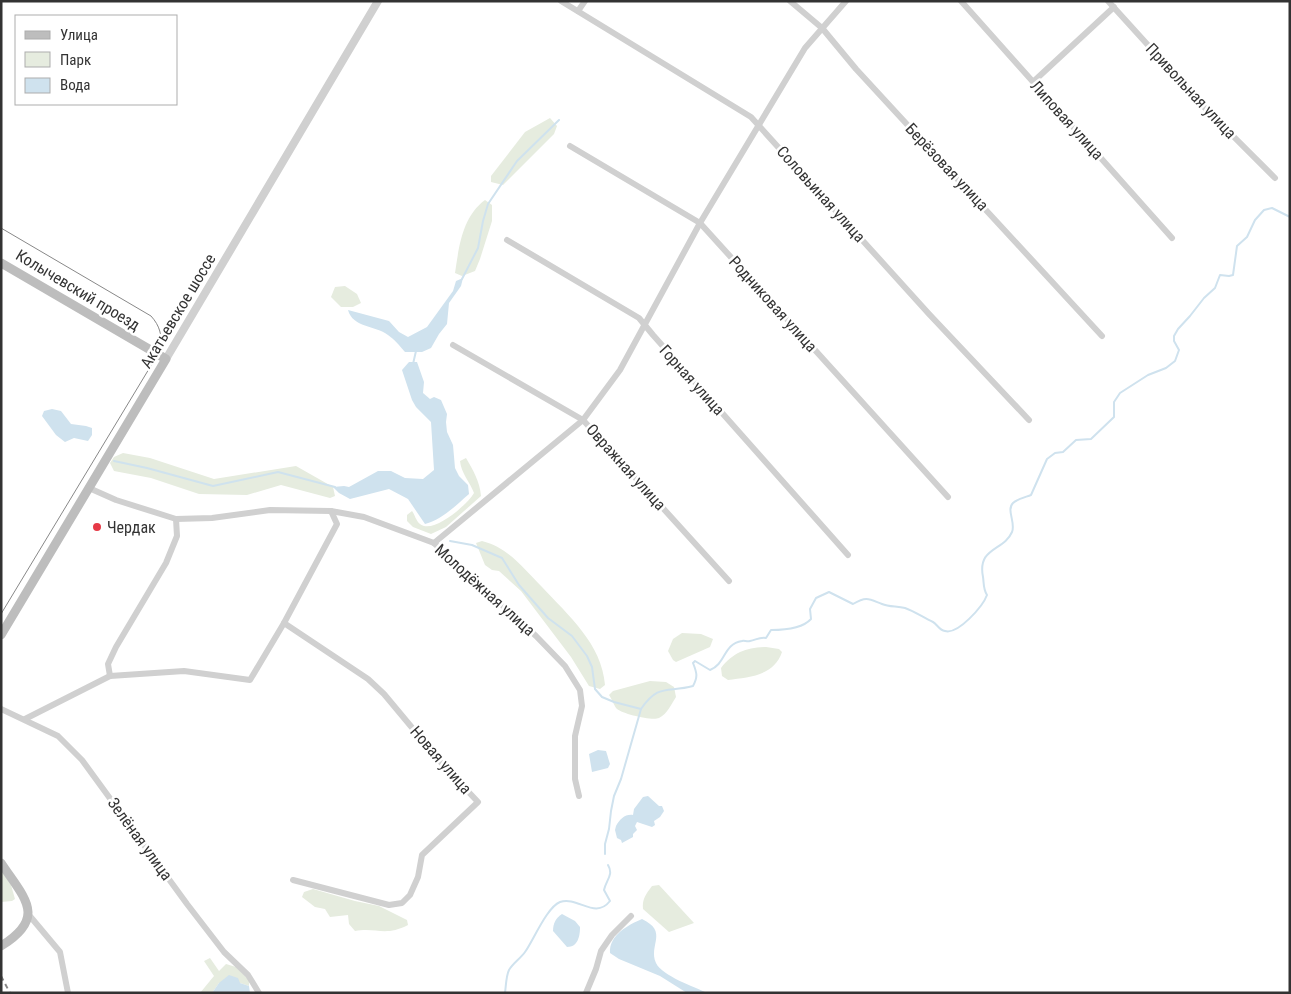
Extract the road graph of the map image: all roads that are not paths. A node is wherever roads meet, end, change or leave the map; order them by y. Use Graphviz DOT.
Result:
graph roads {
  1 [pos="378,1"];
  2 [pos="561,1"];
  3 [pos="585,1"];
  4 [pos="790,1"];
  5 [pos="846,1"];
  6 [pos="961,1"];
  7 [pos="1108,1"];
  8 [pos="1114,7"];
  9 [pos="578,10"];
  10 [pos="822,28"];
  11 [pos="1033,82"];
  12 [pos="758,125"];
  13 [pos="570,146"];
  14 [pos="1275,178"];
  15 [pos="700,224"];
  16 [pos="1172,238"];
  17 [pos="506,240"];
  18 [pos="1,262"];
  19 [pos="645,325"];
  20 [pos="1102,336"];
  21 [pos="454,345"];
  22 [pos="166,360"];
  23 [pos="583,420"];
  24 [pos="1029,420"];
  25 [pos="89,488"];
  26 [pos="948,497"];
  27 [pos="331,511"];
  28 [pos="176,519"];
  29 [pos="434,543"];
  30 [pos="848,556"];
  31 [pos="729,581"];
  32 [pos="284,623"];
  33 [pos="1,635"];
  34 [pos="110,676"];
  35 [pos="1,709"];
  36 [pos="25,719"];
  37 [pos="579,796"];
  38 [pos="1,863"];
  39 [pos="293,880"];
  40 [pos="29,915"];
  41 [pos="631,916"];
  42 [pos="1,946"];
  43 [pos="68,993"];
  44 [pos="259,993"];
  45 [pos="586,993"];
  1 -- 22 [label="street, Акатьевское шоссе"];
  2 -- 9 [label="street, Соловьиная улица"];
  3 -- 9 [label="street"];
  4 -- 10 [label="street, Берёзовая улица"];
  5 -- 10 [label="street"];
  6 -- 11 [label="street, Липовая улица"];
  7 -- 8 [label="street, Привольная улица"];
  8 -- 11 [label="street"];
  8 -- 14 [label="street, Привольная улица"];
  9 -- 12 [label="street, Соловьиная улица"];
  10 -- 12 [label="street"];
  10 -- 20 [label="street, Берёзовая улица"];
  11 -- 16 [label="street, Липовая улица"];
  12 -- 15 [label="street"];
  12 -- 24 [label="street, Соловьиная улица"];
  13 -- 15 [label="street, Родниковая улица"];
  15 -- 19 [label="street"];
  15 -- 26 [label="street, Родниковая улица"];
  17 -- 19 [label="street, Горная улица"];
  18 -- 22 [label="main road, Колычевский проезд"];
  19 -- 23 [label="street"];
  19 -- 30 [label="street, Горная улица"];
  21 -- 23 [label="street, Овражная улица"];
  22 -- 25 [label="main road, Акатьевское шоссе"];
  23 -- 29 [label="street"];
  23 -- 31 [label="street, Овражная улица"];
  25 -- 28 [label="street, Молодёжная улица"];
  25 -- 33 [label="main road, Акатьевское шоссе"];
  27 -- 28 [label="street, Молодёжная улица"];
  27 -- 29 [label="street, Молодёжная улица"];
  27 -- 32 [label="street"];
  28 -- 34 [label="street"];
  29 -- 37 [label="street, Молодёжная улица"];
  32 -- 34 [label="street"];
  32 -- 39 [label="street, Новая улица"];
  34 -- 36 [label="street"];
  35 -- 36 [label="street, Зелёная улица"];
  36 -- 44 [label="street, Зелёная улица"];
  38 -- 40 [label="main road"];
  40 -- 42 [label="main road"];
  40 -- 43 [label="street"];
  41 -- 45 [label="street"];
}
